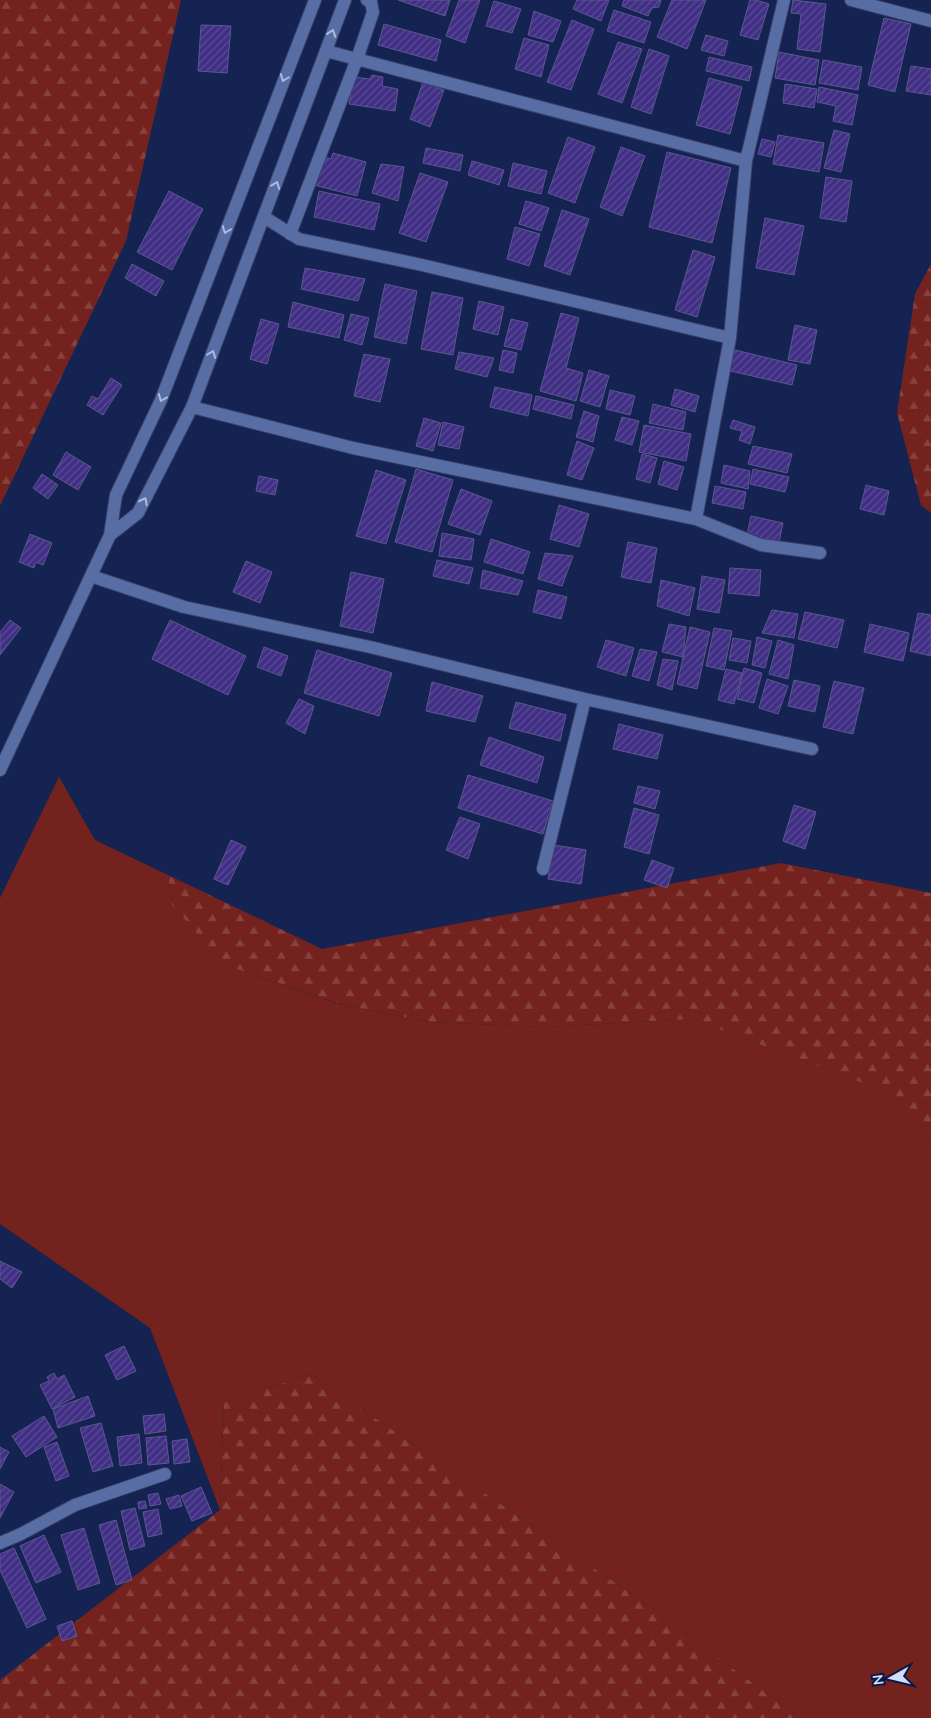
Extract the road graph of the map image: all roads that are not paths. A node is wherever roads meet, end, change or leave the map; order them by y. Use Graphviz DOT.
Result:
graph roads {
  1 [pos="315,0"];
  2 [pos="345,0"];
  3 [pos="367,0"];
  4 [pos="784,0"];
  5 [pos="851,0"];
  6 [pos="931,22"];
  7 [pos="326,51"];
  8 [pos="357,59"];
  9 [pos="746,160"];
  10 [pos="264,217"];
  11 [pos="290,234"];
  12 [pos="730,338"];
  13 [pos="192,407"];
  14 [pos="696,520"];
  15 [pos="110,535"];
  16 [pos="820,553"];
  17 [pos="90,576"];
  18 [pos="585,699"];
  19 [pos="812,749"];
  20 [pos="0,770"];
  21 [pos="543,869"];
  22 [pos="165,1474"];
  23 [pos="0,1543"];
  1 -- 15 [label="street, one-way"];
  7 -- 2 [label="street, one-way"];
  3 -- 8 [label="street"];
  4 -- 9 [label="street"];
  5 -- 6 [label="street"];
  7 -- 8 [label="street"];
  10 -- 7 [label="street, one-way"];
  8 -- 9 [label="street"];
  8 -- 11 [label="street"];
  9 -- 12 [label="street"];
  10 -- 11 [label="street"];
  13 -- 10 [label="street, one-way"];
  11 -- 12 [label="street"];
  12 -- 14 [label="street"];
  13 -- 14 [label="street"];
  15 -- 13 [label="street, one-way"];
  14 -- 16 [label="street"];
  15 -- 17 [label="street"];
  17 -- 18 [label="street"];
  17 -- 20 [label="street"];
  18 -- 19 [label="street"];
  18 -- 21 [label="street"];
  22 -- 23 [label="street"];
}
